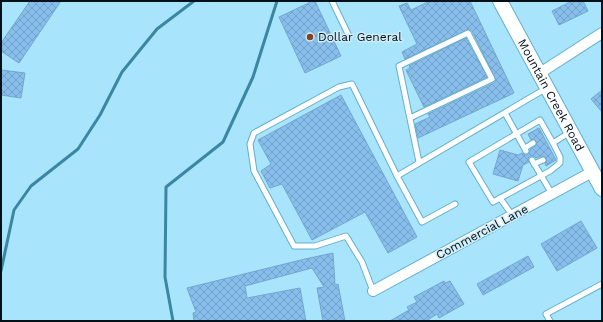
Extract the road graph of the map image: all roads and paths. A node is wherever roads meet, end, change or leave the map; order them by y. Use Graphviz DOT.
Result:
graph roads {
  1 [pos="332,1"];
  2 [pos="500,1"];
  3 [pos="602,33"];
  4 [pos="349,36"];
  5 [pos="540,73"];
  6 [pos="548,87"];
  7 [pos="505,113"];
  8 [pos="410,118"];
  9 [pos="571,132"];
  10 [pos="516,134"];
  11 [pos="553,142"];
  12 [pos="533,143"];
  13 [pos="543,160"];
  14 [pos="419,162"];
  15 [pos="592,172"];
  16 [pos="397,176"];
  17 [pos="541,176"];
  18 [pos="602,189"];
  19 [pos="552,194"];
  20 [pos="500,198"];
  21 [pos="455,204"];
  22 [pos="512,216"];
  23 [pos="602,284"];
  24 [pos="372,291"];
  25 [pos="550,321"];
  1 -- 4 [label="lane"];
  2 -- 5 [label="main road, Mountain Creek Road"];
  3 -- 5 [label="street"];
  5 -- 6 [label="main road, Mountain Creek Road"];
  6 -- 7 [label="lane"];
  6 -- 9 [label="main road, Mountain Creek Road"];
  7 -- 10 [label="lane"];
  7 -- 14 [label="lane"];
  8 -- 8 [label="lane"];
  8 -- 14 [label="lane"];
  9 -- 11 [label="lane"];
  9 -- 15 [label="main road, Mountain Creek Road"];
  10 -- 11 [label="lane"];
  10 -- 12 [label="lane"];
  10 -- 20 [label="lane"];
  11 -- 17 [label="lane"];
  13 -- 17 [label="lane"];
  14 -- 16 [label="lane"];
  15 -- 18 [label="main road, Mountain Creek Road"];
  15 -- 19 [label="street, Commercial Lane"];
  16 -- 21 [label="lane"];
  16 -- 24 [label="lane"];
  17 -- 19 [label="lane"];
  17 -- 20 [label="lane"];
  19 -- 22 [label="street, Commercial Lane"];
  20 -- 22 [label="lane"];
  22 -- 24 [label="street, Commercial Lane"];
  23 -- 25 [label="lane"];
}
